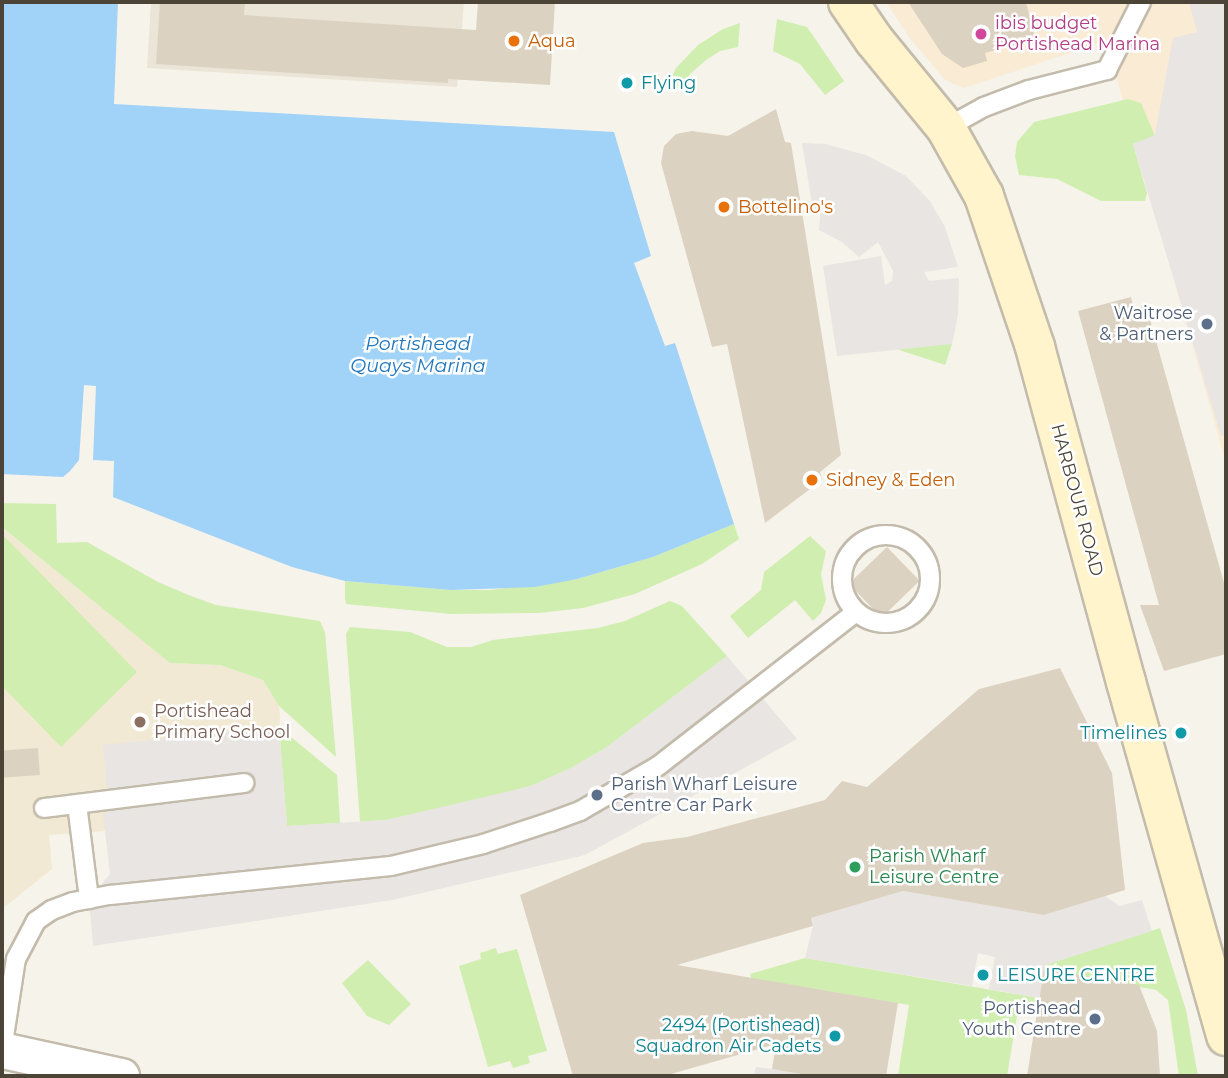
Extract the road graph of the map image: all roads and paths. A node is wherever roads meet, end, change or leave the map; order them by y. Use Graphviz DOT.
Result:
graph roads {
  1 [pos="848,2"];
  2 [pos="1141,2"];
  3 [pos="946,128"];
  4 [pos="856,612"];
  5 [pos="244,783"];
  6 [pos="77,804"];
  7 [pos="44,808"];
  8 [pos="89,899"];
  9 [pos="1226,1036"];
  10 [pos="2,1051"];
  11 [pos="121,1076"];
  1 -- 3 [label="street, HARBOUR ROAD"];
  2 -- 3 [label="lane"];
  3 -- 9 [label="street, HARBOUR ROAD"];
  4 -- 4 [label="lane"];
  4 -- 8 [label="lane"];
  5 -- 6 [label="lane"];
  6 -- 7 [label="lane"];
  6 -- 8 [label="lane"];
  8 -- 10 [label="lane"];
  10 -- 11 [label="street"];
}
